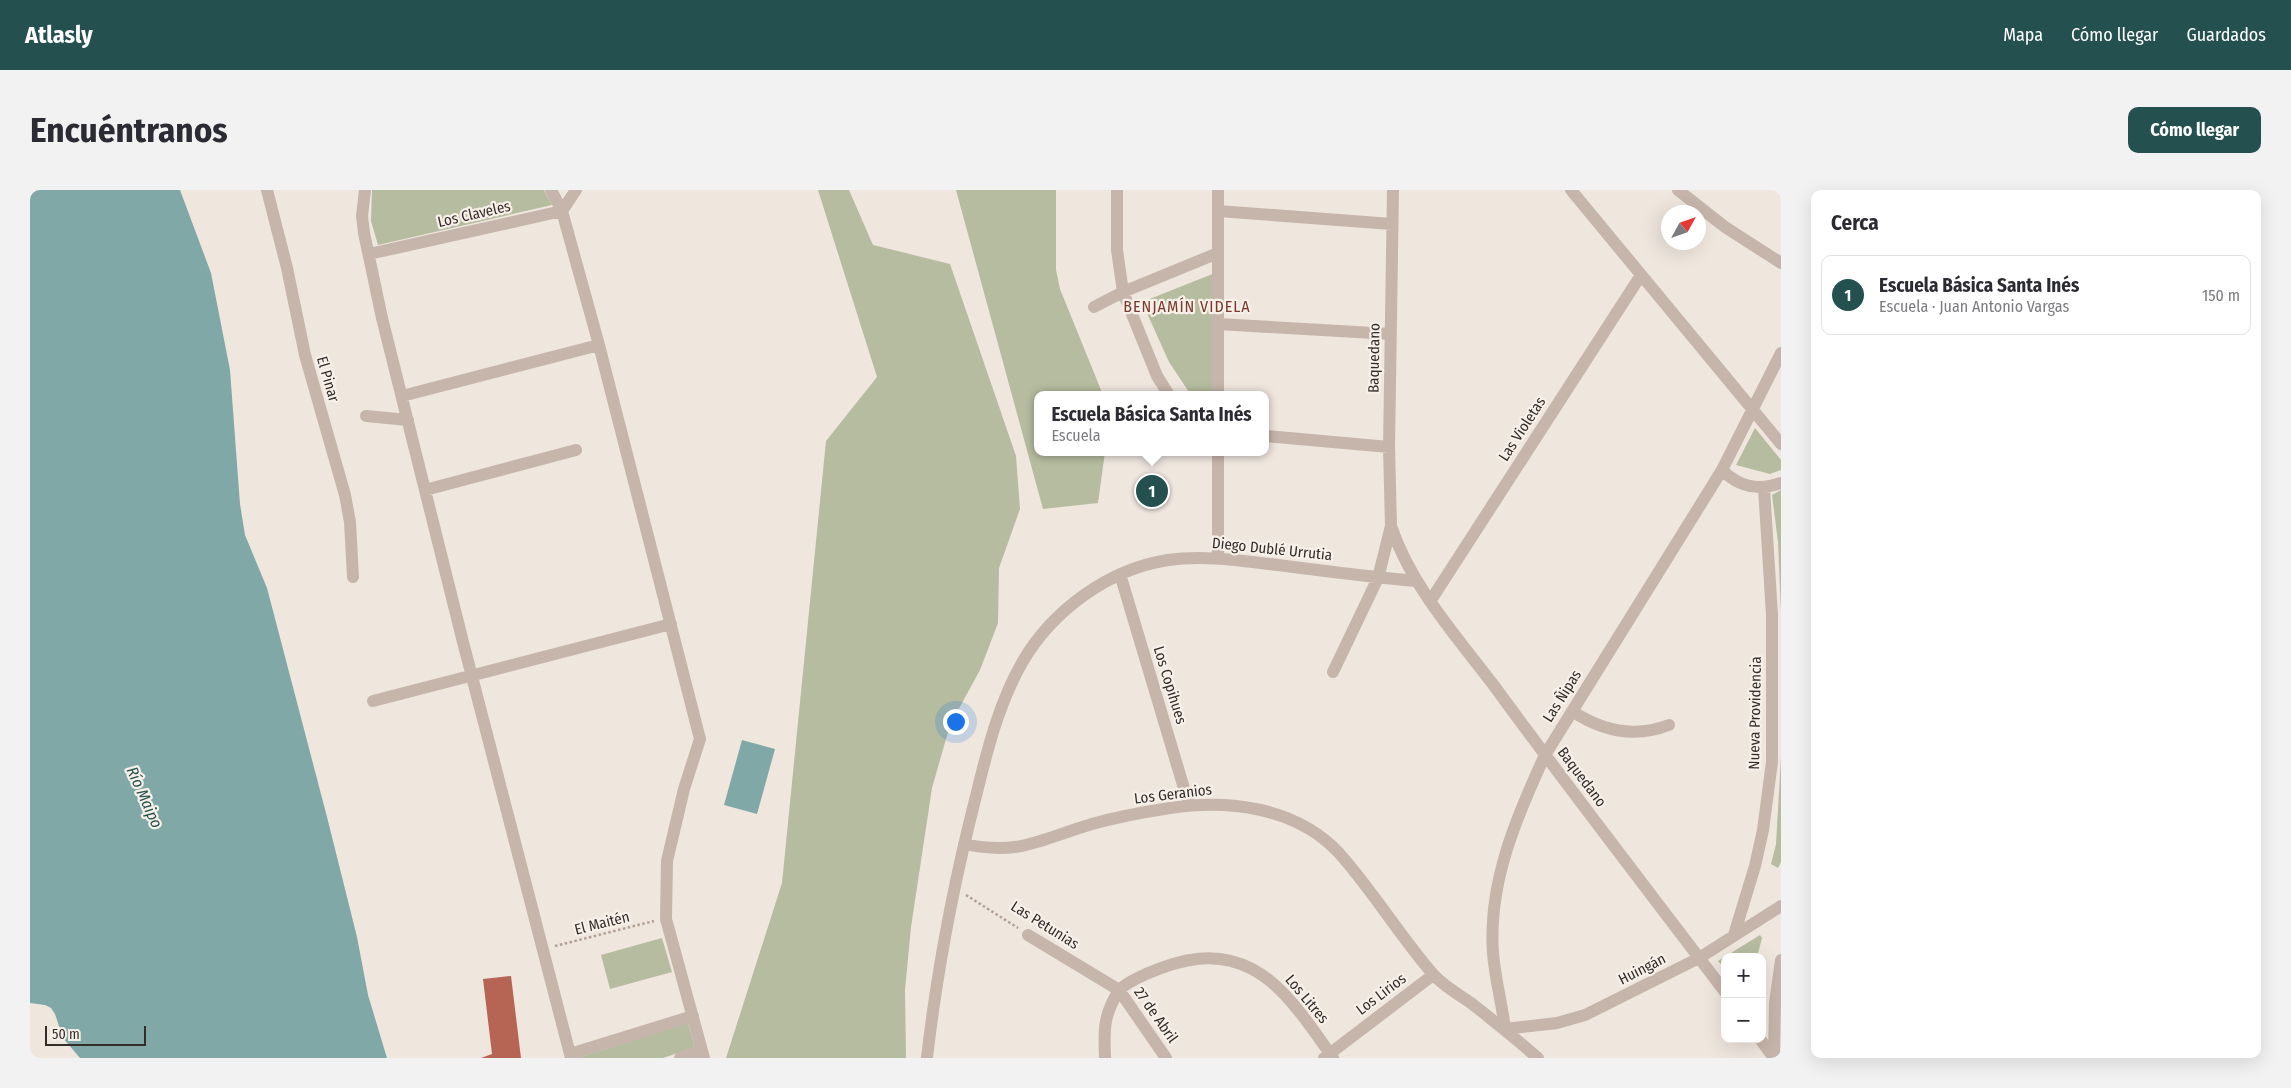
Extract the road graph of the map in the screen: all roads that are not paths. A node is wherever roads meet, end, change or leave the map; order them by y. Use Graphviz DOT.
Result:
graph roads {
  1 [pos="267,190"];
  2 [pos="364,190"];
  3 [pos="551,190"];
  4 [pos="576,190"];
  5 [pos="1117,190"];
  6 [pos="1218,190"];
  7 [pos="1392,190"];
  8 [pos="1571,190"];
  9 [pos="1678,190"];
  10 [pos="562,210"];
  11 [pos="1218,211"];
  12 [pos="1392,224"];
  13 [pos="1218,253"];
  14 [pos="369,254"];
  15 [pos="1781,263"];
  16 [pos="1641,275"];
  17 [pos="1123,292"];
  18 [pos="1094,307"];
  19 [pos="1218,324"];
  20 [pos="1391,334"];
  21 [pos="598,345"];
  22 [pos="1781,353"];
  23 [pos="1166,391"];
  24 [pos="1218,391"];
  25 [pos="402,396"];
  26 [pos="1753,411"];
  27 [pos="366,416"];
  28 [pos="408,420"];
  29 [pos="1269,436"];
  30 [pos="1781,444"];
  31 [pos="1389,447"];
  32 [pos="576,450"];
  33 [pos="1218,456"];
  34 [pos="1722,470"];
  35 [pos="1781,483"];
  36 [pos="1764,488"];
  37 [pos="425,490"];
  38 [pos="1392,526"];
  39 [pos="1218,558"];
  40 [pos="1120,574"];
  41 [pos="353,577"];
  42 [pos="1378,578"];
  43 [pos="1416,581"];
  44 [pos="1431,600"];
  45 [pos="671,624"];
  46 [pos="1333,672"];
  47 [pos="471,675"];
  48 [pos="373,700"];
  49 [pos="1572,711"];
  50 [pos="1669,725"];
  51 [pos="1545,755"];
  52 [pos="1189,805"];
  53 [pos="964,844"];
  54 [pos="1781,906"];
  55 [pos="1028,935"];
  56 [pos="1734,935"];
  57 [pos="1700,958"];
  58 [pos="1781,960"];
  59 [pos="1433,975"];
  60 [pos="1721,987"];
  61 [pos="1119,990"];
  62 [pos="693,1016"];
  63 [pos="1505,1029"];
  64 [pos="1763,1043"];
  65 [pos="1781,1053"];
  66 [pos="703,1054"];
  67 [pos="571,1056"];
  68 [pos="1329,1056"];
  69 [pos="680,1058"];
  70 [pos="927,1058"];
  71 [pos="1105,1058"];
  72 [pos="1166,1058"];
  73 [pos="1538,1058"];
  74 [pos="1774,1058"];
  1 -- 41 [label="street, El Pinar"];
  2 -- 14 [label="street"];
  3 -- 10 [label="street"];
  4 -- 10 [label="street"];
  5 -- 17 [label="street"];
  6 -- 11 [label="street"];
  7 -- 12 [label="street, Baquedano"];
  8 -- 16 [label="street"];
  9 -- 15 [label="street"];
  10 -- 14 [label="street, Los Claveles"];
  10 -- 21 [label="street"];
  11 -- 12 [label="street"];
  11 -- 13 [label="street"];
  12 -- 20 [label="street, Baquedano"];
  13 -- 17 [label="street"];
  13 -- 19 [label="street"];
  14 -- 25 [label="street"];
  16 -- 26 [label="street"];
  16 -- 44 [label="street, Las Violetas"];
  17 -- 18 [label="street"];
  17 -- 23 [label="street"];
  19 -- 20 [label="street"];
  19 -- 24 [label="street"];
  20 -- 31 [label="street, Baquedano"];
  21 -- 25 [label="street"];
  21 -- 45 [label="street"];
  22 -- 26 [label="street, Las Ñipas"];
  25 -- 28 [label="street"];
  26 -- 30 [label="street"];
  26 -- 34 [label="street, Las Ñipas"];
  27 -- 28 [label="street"];
  28 -- 37 [label="street"];
  29 -- 31 [label="street"];
  31 -- 38 [label="street, Baquedano"];
  32 -- 37 [label="street"];
  33 -- 39 [label="street"];
  34 -- 36 [label="street"];
  34 -- 49 [label="street, Las Ñipas"];
  35 -- 36 [label="street"];
  36 -- 56 [label="street, Nueva Providencia"];
  37 -- 47 [label="street"];
  38 -- 42 [label="street, Baquedano"];
  38 -- 43 [label="street, Baquedano"];
  39 -- 40 [label="street, Diego Dublé Urrutia"];
  39 -- 42 [label="street, Diego Dublé Urrutia"];
  40 -- 52 [label="street, Los Copihues"];
  40 -- 53 [label="street, Diego Dublé Urrutia"];
  42 -- 43 [label="street, Diego Dublé Urrutia"];
  42 -- 46 [label="street, Baquedano"];
  43 -- 44 [label="street, Baquedano"];
  44 -- 51 [label="street, Baquedano"];
  45 -- 47 [label="street"];
  45 -- 62 [label="street"];
  47 -- 48 [label="street"];
  47 -- 67 [label="street"];
  49 -- 50 [label="street"];
  49 -- 51 [label="street, Las Ñipas"];
  51 -- 57 [label="street, Baquedano"];
  51 -- 63 [label="street, Las Ñipas"];
  52 -- 53 [label="street, Los Geranios"];
  52 -- 59 [label="street, Los Geranios"];
  53 -- 70 [label="street"];
  54 -- 56 [label="street, Huingán"];
  55 -- 61 [label="street, Las Petunias"];
  56 -- 57 [label="street, Huingán"];
  57 -- 60 [label="street, Baquedano"];
  57 -- 63 [label="street, Huingán"];
  58 -- 74 [label="street"];
  59 -- 63 [label="street, Los Geranios"];
  59 -- 68 [label="street, Los Lirios"];
  61 -- 68 [label="street, Los Litres"];
  61 -- 71 [label="street"];
  61 -- 72 [label="street, 27 de Abril"];
  62 -- 66 [label="street"];
  62 -- 67 [label="street"];
  63 -- 73 [label="street, Los Geranios"];
  64 -- 74 [label="street"];
  65 -- 74 [label="street"];
  66 -- 69 [label="street"];
}
